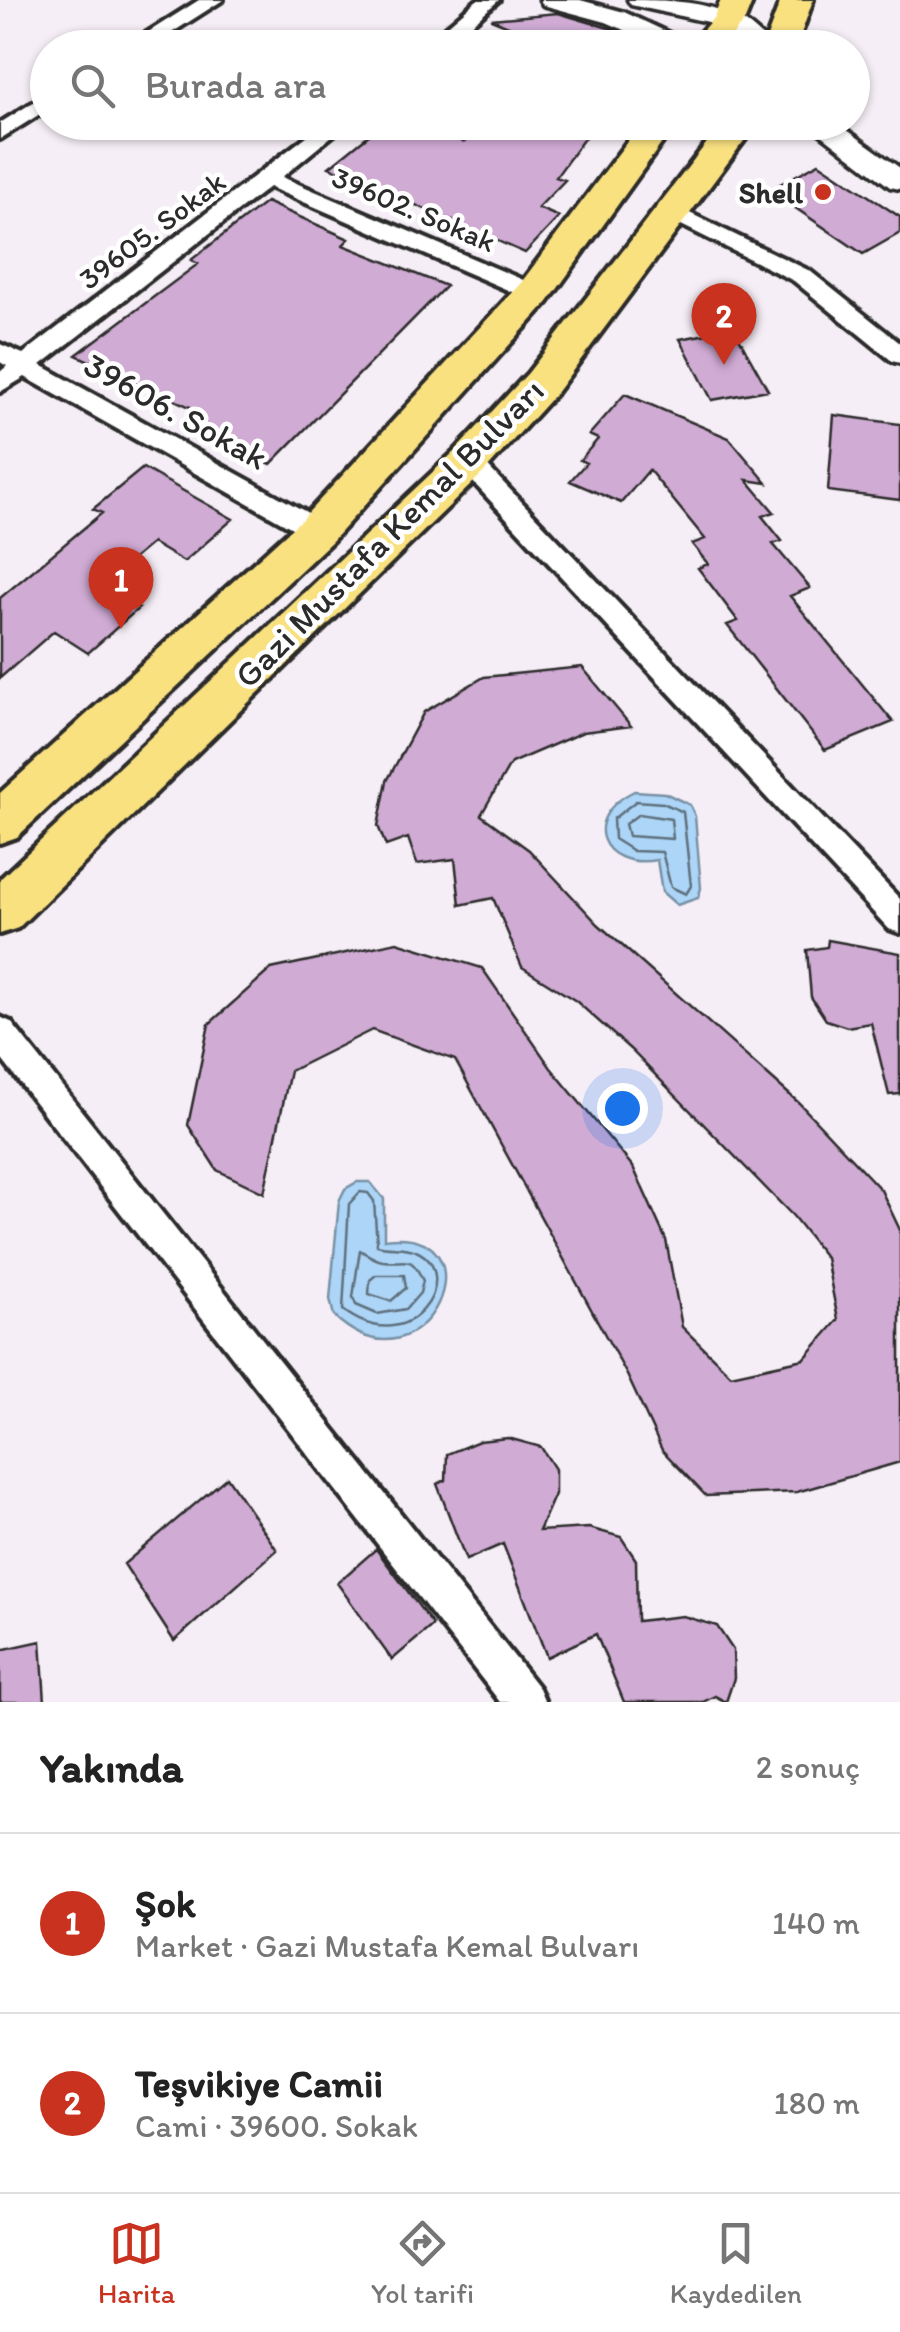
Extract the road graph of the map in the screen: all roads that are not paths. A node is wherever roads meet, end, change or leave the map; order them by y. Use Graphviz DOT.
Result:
graph roads {
  1 [pos="212,0"];
  2 [pos="489,0"];
  3 [pos="552,0"];
  4 [pos="640,0"];
  5 [pos="797,0"];
  6 [pos="733,10"];
  7 [pos="163,30"];
  8 [pos="452,30"];
  9 [pos="646,30"];
  10 [pos="717,30"];
  11 [pos="786,30"];
  12 [pos="30,109"];
  13 [pos="5,124"];
  14 [pos="870,130"];
  15 [pos="317,140"];
  16 [pos="650,140"];
  17 [pos="727,140"];
  18 [pos="843,140"];
  19 [pos="900,151"];
  20 [pos="269,180"];
  21 [pos="900,181"];
  22 [pos="673,212"];
  23 [pos="534,293"];
  24 [pos="900,355"];
  25 [pos="11,359"];
  26 [pos="0,384"];
  27 [pos="469,462"];
  28 [pos="318,530"];
  29 [pos="0,823"];
  30 [pos="0,912"];
  31 [pos="900,920"];
  32 [pos="0,1032"];
  33 [pos="525,1702"];
  1 -- 7 [label="street"];
  2 -- 8 [label="street"];
  3 -- 9 [label="street"];
  4 -- 6 [label="street"];
  5 -- 11 [label="highway"];
  6 -- 10 [label="highway"];
  12 -- 13 [label="street"];
  14 -- 19 [label="street"];
  15 -- 20 [label="street, 39605. Sokak"];
  16 -- 23 [label="highway, Gazi Mustafa Kemal Bulvarı"];
  17 -- 22 [label="highway, Gazi Mustafa Kemal Bulvarı"];
  18 -- 21 [label="street"];
  20 -- 23 [label="street, 39602. Sokak"];
  20 -- 25 [label="street, 39605. Sokak"];
  22 -- 24 [label="street"];
  22 -- 27 [label="highway, Gazi Mustafa Kemal Bulvarı"];
  23 -- 28 [label="highway, Gazi Mustafa Kemal Bulvarı"];
  25 -- 26 [label="street, 39605. Sokak"];
  25 -- 28 [label="street, 39606. Sokak"];
  27 -- 30 [label="highway, Gazi Mustafa Kemal Bulvarı"];
  27 -- 31 [label="street"];
  28 -- 29 [label="highway, Gazi Mustafa Kemal Bulvarı"];
  32 -- 33 [label="street"];
}
